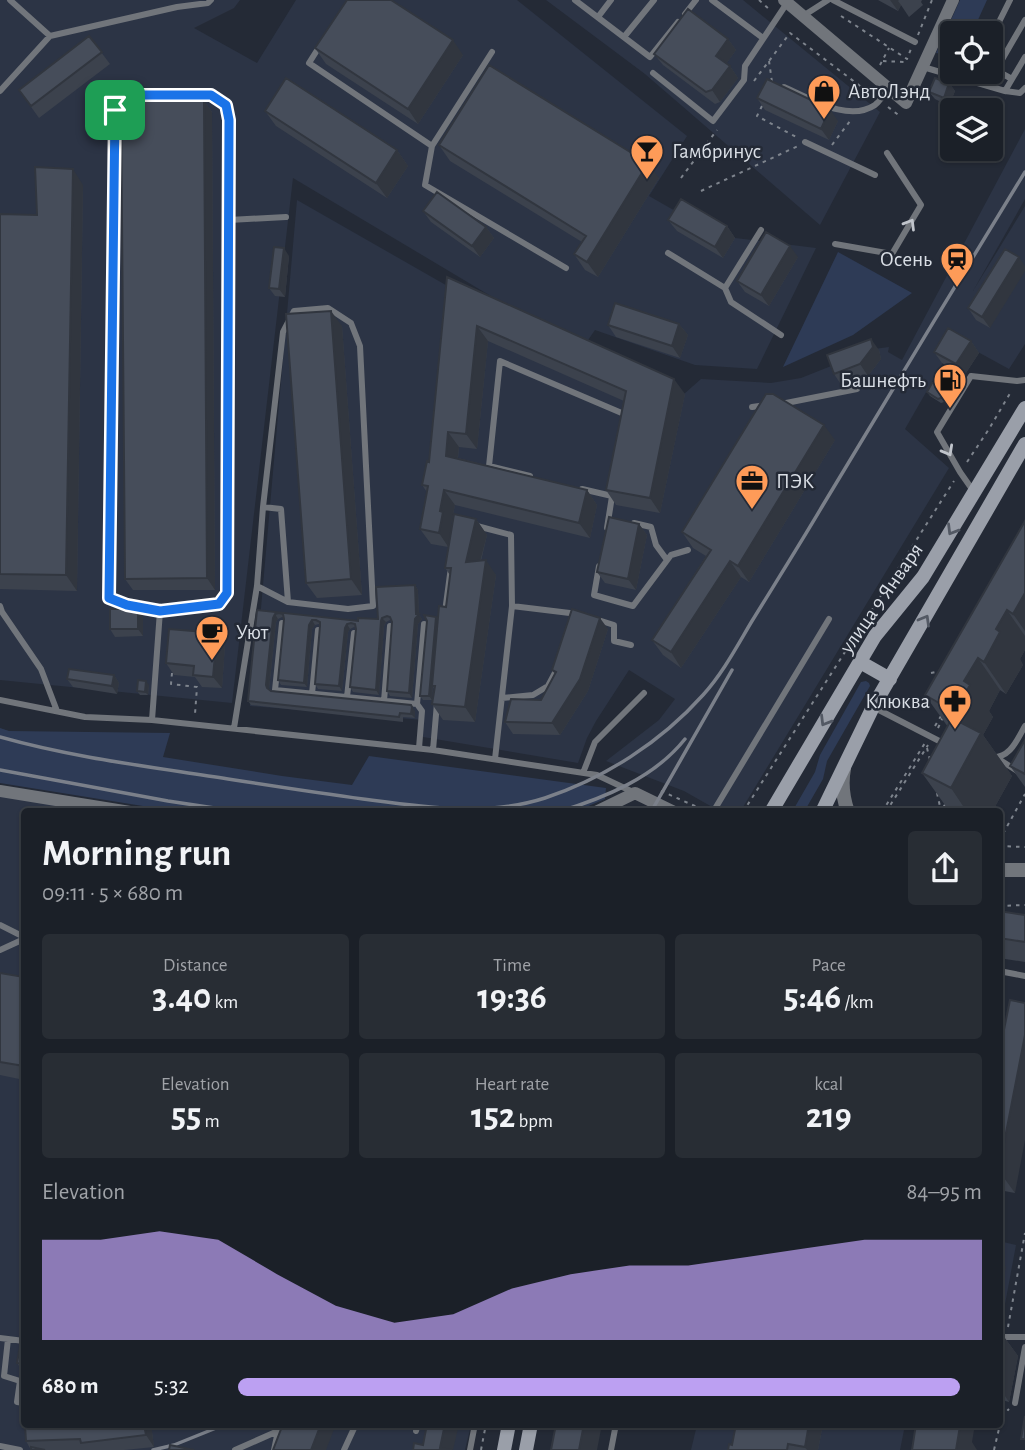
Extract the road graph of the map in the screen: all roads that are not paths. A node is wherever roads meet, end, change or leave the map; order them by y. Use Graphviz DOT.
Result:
graph roads {
  1 [pos="10,0"];
  2 [pos="168,0"];
  3 [pos="211,0"];
  4 [pos="575,0"];
  5 [pos="611,0"];
  6 [pos="654,0"];
  7 [pos="696,0"];
  8 [pos="712,0"];
  9 [pos="831,0"];
  10 [pos="953,0"];
  11 [pos="1010,0"];
  12 [pos="786,1"];
  13 [pos="177,7"];
  14 [pos="803,16"];
  15 [pos="597,17"];
  16 [pos="1025,20"];
  17 [pos="1000,21"];
  18 [pos="50,36"];
  19 [pos="624,37"];
  20 [pos="764,38"];
  21 [pos="323,42"];
  22 [pos="915,42"];
  23 [pos="492,52"];
  24 [pos="1003,53"];
  25 [pos="1025,57"];
  26 [pos="923,67"];
  27 [pos="653,73"];
  28 [pos="1003,74"];
  29 [pos="1013,79"];
  30 [pos="784,87"];
  31 [pos="889,88"];
  32 [pos="1025,88"];
  33 [pos="0,91"];
  34 [pos="1005,91"];
  35 [pos="805,142"];
  36 [pos="432,146"];
  37 [pos="887,153"];
  38 [pos="875,175"];
  39 [pos="286,217"];
  40 [pos="229,220"];
  41 [pos="761,230"];
  42 [pos="835,244"];
  43 [pos="668,253"];
  44 [pos="566,268"];
  45 [pos="725,288"];
  46 [pos="781,335"];
  47 [pos="1025,380"];
  48 [pos="858,389"];
  49 [pos="752,407"];
  50 [pos="1025,408"];
  51 [pos="622,428"];
  52 [pos="1023,451"];
  53 [pos="538,478"];
  54 [pos="614,482"];
  55 [pos="575,487"];
  56 [pos="975,493"];
  57 [pos="612,496"];
  58 [pos="263,507"];
  59 [pos="609,517"];
  60 [pos="619,520"];
  61 [pos="630,522"];
  62 [pos="472,525"];
  63 [pos="606,530"];
  64 [pos="688,550"];
  65 [pos="601,556"];
  66 [pos="667,560"];
  67 [pos="452,561"];
  68 [pos="257,586"];
  69 [pos="288,603"];
  70 [pos="0,606"];
  71 [pos="512,606"];
  72 [pos="160,611"];
  73 [pos="573,613"];
  74 [pos="582,615"];
  75 [pos="592,618"];
  76 [pos="830,619"];
  77 [pos="282,623"];
  78 [pos="424,624"];
  79 [pos="570,625"];
  80 [pos="390,626"];
  81 [pos="443,626"];
  82 [pos="318,630"];
  83 [pos="354,633"];
  84 [pos="631,645"];
  85 [pos="561,659"];
  86 [pos="859,662"];
  87 [pos="890,679"];
  88 [pos="438,691"];
  89 [pos="644,693"];
  90 [pos="312,694"];
  91 [pos="347,697"];
  92 [pos="502,698"];
  93 [pos="0,700"];
  94 [pos="384,701"];
  95 [pos="417,704"];
  96 [pos="873,707"];
  97 [pos="57,711"];
  98 [pos="152,720"];
  99 [pos="1025,726"];
  100 [pos="234,728"];
  101 [pos="419,748"];
  102 [pos="953,748"];
  103 [pos="433,750"];
  104 [pos="986,756"];
  105 [pos="997,758"];
  106 [pos="495,759"];
  107 [pos="845,763"];
  108 [pos="583,773"];
  109 [pos="1025,776"];
  110 [pos="0,791"];
  111 [pos="635,793"];
  112 [pos="105,808"];
  113 [pos="604,808"];
  114 [pos="666,808"];
  115 [pos="715,808"];
  116 [pos="773,808"];
  117 [pos="824,808"];
  118 [pos="847,808"];
  119 [pos="1003,870"];
  120 [pos="1025,870"];
  121 [pos="0,925"];
  122 [pos="21,936"];
  123 [pos="21,940"];
  124 [pos="0,950"];
  125 [pos="1003,972"];
  126 [pos="1025,976"];
  127 [pos="1010,1022"];
  128 [pos="1003,1023"];
  129 [pos="1025,1337"];
  130 [pos="4,1338"];
  131 [pos="1003,1338"];
  132 [pos="1025,1347"];
  133 [pos="21,1382"];
  134 [pos="21,1386"];
  135 [pos="21,1403"];
  136 [pos="1015,1403"];
  137 [pos="276,1428"];
  138 [pos="354,1428"];
  139 [pos="474,1428"];
  140 [pos="508,1428"];
  141 [pos="530,1428"];
  142 [pos="615,1428"];
  143 [pos="0,1446"];
  144 [pos="20,1450"];
  145 [pos="235,1450"];
  146 [pos="274,1450"];
  147 [pos="344,1450"];
  148 [pos="470,1450"];
  149 [pos="504,1450"];
  150 [pos="526,1450"];
  151 [pos="611,1450"];
  1 -- 18 [label="lane"];
  2 -- 13 [label="lane"];
  3 -- 13 [label="lane"];
  4 -- 15 [label="lane"];
  5 -- 15 [label="lane"];
  6 -- 19 [label="lane"];
  7 -- 19 [label="lane"];
  8 -- 20 [label="lane"];
  9 -- 14 [label="lane"];
  9 -- 22 [label="lane"];
  10 -- 26 [label="street"];
  11 -- 17 [label="lane"];
  12 -- 14 [label="street"];
  12 -- 20 [label="lane"];
  13 -- 18 [label="lane"];
  14 -- 31 [label="street"];
  15 -- 19 [label="lane"];
  16 -- 24 [label="lane"];
  18 -- 33 [label="lane"];
  20 -- 27 [label="lane"];
  21 -- 36 [label="lane"];
  23 -- 36 [label="lane"];
  25 -- 29 [label="lane"];
  26 -- 31 [label="street"];
  26 -- 34 [label="lane"];
  28 -- 29 [label="lane"];
  29 -- 34 [label="lane"];
  30 -- 31 [label="lane"];
  32 -- 34 [label="lane"];
  35 -- 38 [label="lane"];
  36 -- 44 [label="lane"];
  42 -- 37 [label="lane, one-way"];
  39 -- 40 [label="lane"];
  40 -- 72 [label="lane"];
  40 -- 72 [label="lane"];
  41 -- 45 [label="lane"];
  43 -- 45 [label="lane"];
  45 -- 46 [label="lane"];
  47 -- 56 [label="lane, one-way"];
  48 -- 49 [label="lane"];
  50 -- 56 [label="main road, улица 9 Января"];
  51 -- 53 [label="lane"];
  87 -- 52 [label="main road, улица 9 Января, one-way"];
  54 -- 57 [label="lane"];
  55 -- 57 [label="lane"];
  56 -- 86 [label="main road, улица 9 Января, one-way"];
  57 -- 59 [label="lane"];
  58 -- 68 [label="lane"];
  58 -- 69 [label="lane"];
  58 -- 69 [label="lane"];
  59 -- 60 [label="lane"];
  59 -- 63 [label="lane"];
  61 -- 66 [label="lane"];
  62 -- 71 [label="lane"];
  64 -- 66 [label="lane"];
  65 -- 66 [label="lane"];
  67 -- 81 [label="lane"];
  68 -- 69 [label="lane"];
  68 -- 100 [label="lane"];
  70 -- 97 [label="lane"];
  71 -- 73 [label="lane"];
  71 -- 92 [label="lane"];
  72 -- 98 [label="lane"];
  73 -- 74 [label="lane"];
  73 -- 79 [label="lane"];
  75 -- 84 [label="lane"];
  76 -- 115 [label="lane"];
  77 -- 90 [label="lane"];
  78 -- 95 [label="lane"];
  80 -- 94 [label="lane"];
  82 -- 90 [label="lane"];
  83 -- 91 [label="lane"];
  85 -- 92 [label="lane"];
  86 -- 87 [label="main road"];
  86 -- 116 [label="main road, улица 9 Января, one-way"];
  87 -- 96 [label="main road, улица 9 Января"];
  88 -- 103 [label="lane"];
  89 -- 108 [label="lane"];
  90 -- 91 [label="lane"];
  91 -- 94 [label="lane"];
  92 -- 106 [label="lane"];
  93 -- 97 [label="lane"];
  94 -- 95 [label="lane"];
  95 -- 101 [label="lane"];
  96 -- 102 [label="lane"];
  96 -- 107 [label="main road, улица 9 Января"];
  97 -- 98 [label="lane"];
  98 -- 100 [label="lane"];
  99 -- 105 [label="lane"];
  100 -- 101 [label="lane"];
  101 -- 103 [label="lane"];
  103 -- 106 [label="lane"];
  104 -- 105 [label="lane"];
  105 -- 109 [label="lane"];
  106 -- 108 [label="lane"];
  107 -- 117 [label="main road, улица 9 Января"];
  107 -- 118 [label="street"];
  108 -- 111 [label="lane"];
  110 -- 112 [label="street"];
  111 -- 113 [label="street"];
  111 -- 114 [label="street"];
  119 -- 120 [label="street"];
  121 -- 122 [label="lane"];
  123 -- 124 [label="lane"];
  125 -- 126 [label="lane"];
  127 -- 128 [label="lane"];
  129 -- 131 [label="lane"];
  130 -- 133 [label="lane"];
  132 -- 136 [label="lane"];
  134 -- 135 [label="lane"];
  137 -- 145 [label="lane"];
  137 -- 146 [label="lane"];
  138 -- 147 [label="lane"];
  139 -- 148 [label="lane"];
  140 -- 149 [label="main road"];
  141 -- 150 [label="main road"];
  142 -- 151 [label="lane"];
  143 -- 144 [label="lane"];
}
